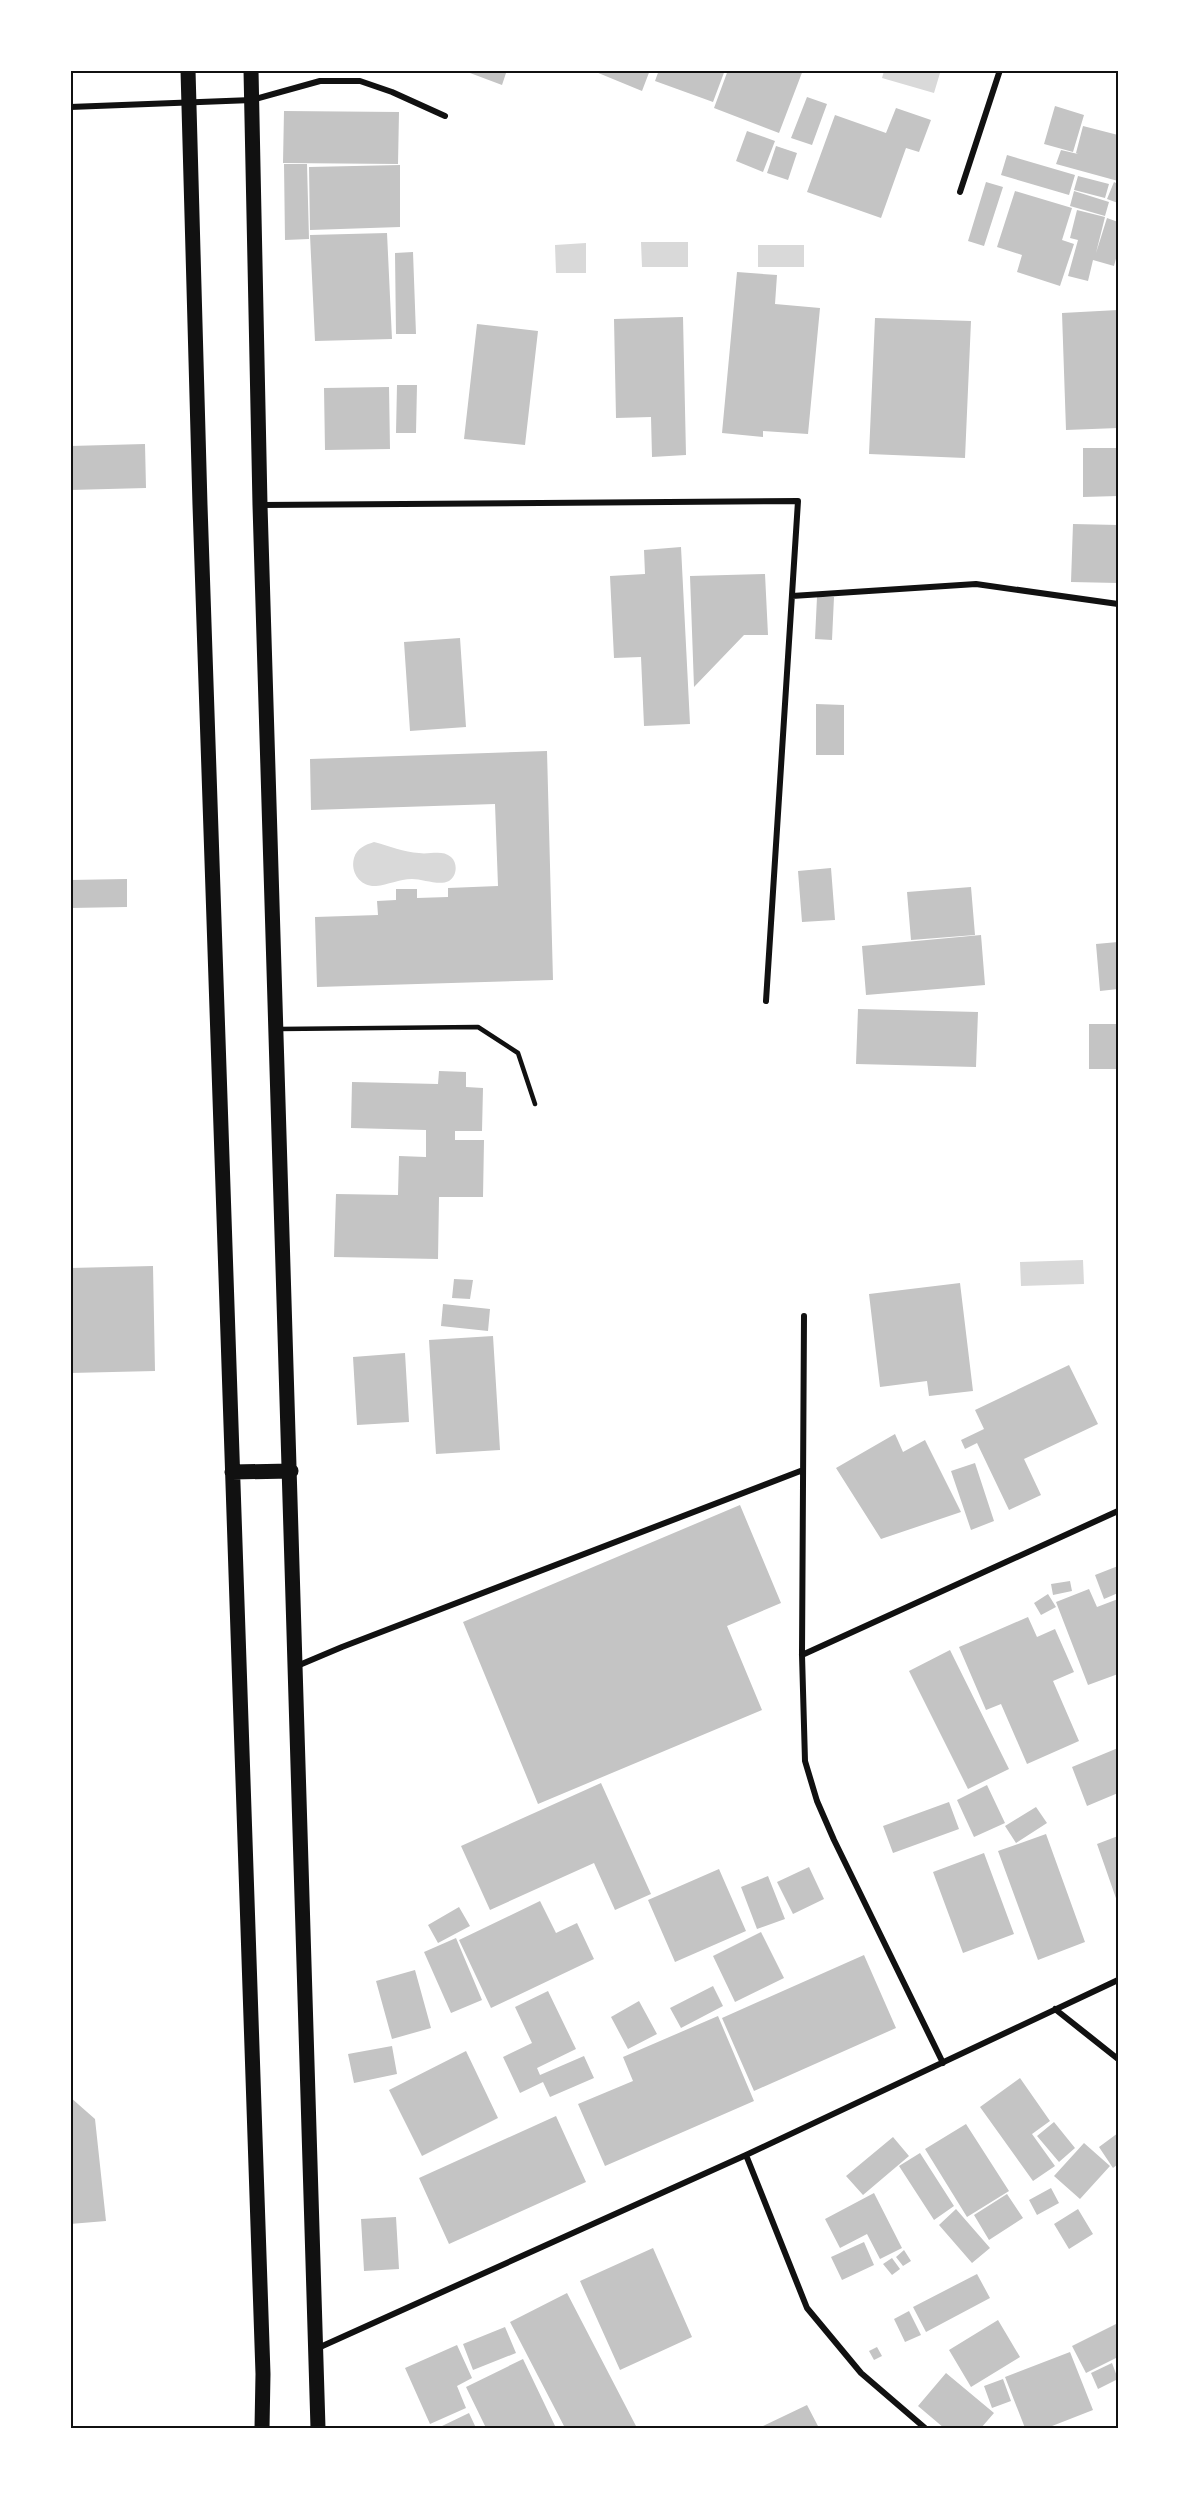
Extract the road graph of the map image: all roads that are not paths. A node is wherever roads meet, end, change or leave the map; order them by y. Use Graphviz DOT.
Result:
graph roads {
  1 [pos="188,70"];
  2 [pos="251,70"];
  3 [pos="1000,70"];
  4 [pos="252,100"];
  5 [pos="189,102"];
  6 [pos="70,107"];
  7 [pos="445,116"];
  8 [pos="960,192"];
  9 [pos="260,505"];
  10 [pos="792,596"];
  11 [pos="1119,604"];
  12 [pos="766,1001"];
  13 [pos="277,1029"];
  14 [pos="536,1104"];
  15 [pos="804,1316"];
  16 [pos="803,1470"];
  17 [pos="291,1471"];
  18 [pos="232,1472"];
  19 [pos="1119,1511"];
  20 [pos="802,1656"];
  21 [pos="297,1666"];
  22 [pos="1119,1980"];
  23 [pos="1055,2009"];
  24 [pos="1119,2059"];
  25 [pos="943,2063"];
  26 [pos="746,2155"];
  27 [pos="318,2348"];
  28 [pos="262,2428"];
  29 [pos="318,2428"];
  30 [pos="925,2428"];
  1 -- 5 [label="main road"];
  2 -- 4 [label="main road"];
  3 -- 8 [label="street"];
  4 -- 5 [label="street"];
  4 -- 7 [label="street"];
  4 -- 9 [label="main road"];
  5 -- 6 [label="street"];
  5 -- 18 [label="main road"];
  9 -- 10 [label="street"];
  9 -- 13 [label="main road"];
  10 -- 11 [label="street"];
  10 -- 12 [label="street"];
  13 -- 14 [label="lane"];
  13 -- 17 [label="main road"];
  15 -- 16 [label="street"];
  16 -- 20 [label="street"];
  16 -- 21 [label="street"];
  17 -- 18 [label="main road"];
  17 -- 21 [label="main road"];
  18 -- 28 [label="main road"];
  19 -- 20 [label="street"];
  20 -- 25 [label="street"];
  21 -- 27 [label="main road"];
  22 -- 23 [label="street"];
  23 -- 24 [label="street"];
  23 -- 25 [label="street"];
  25 -- 26 [label="street"];
  26 -- 27 [label="street"];
  26 -- 30 [label="street"];
  27 -- 29 [label="main road"];
}
